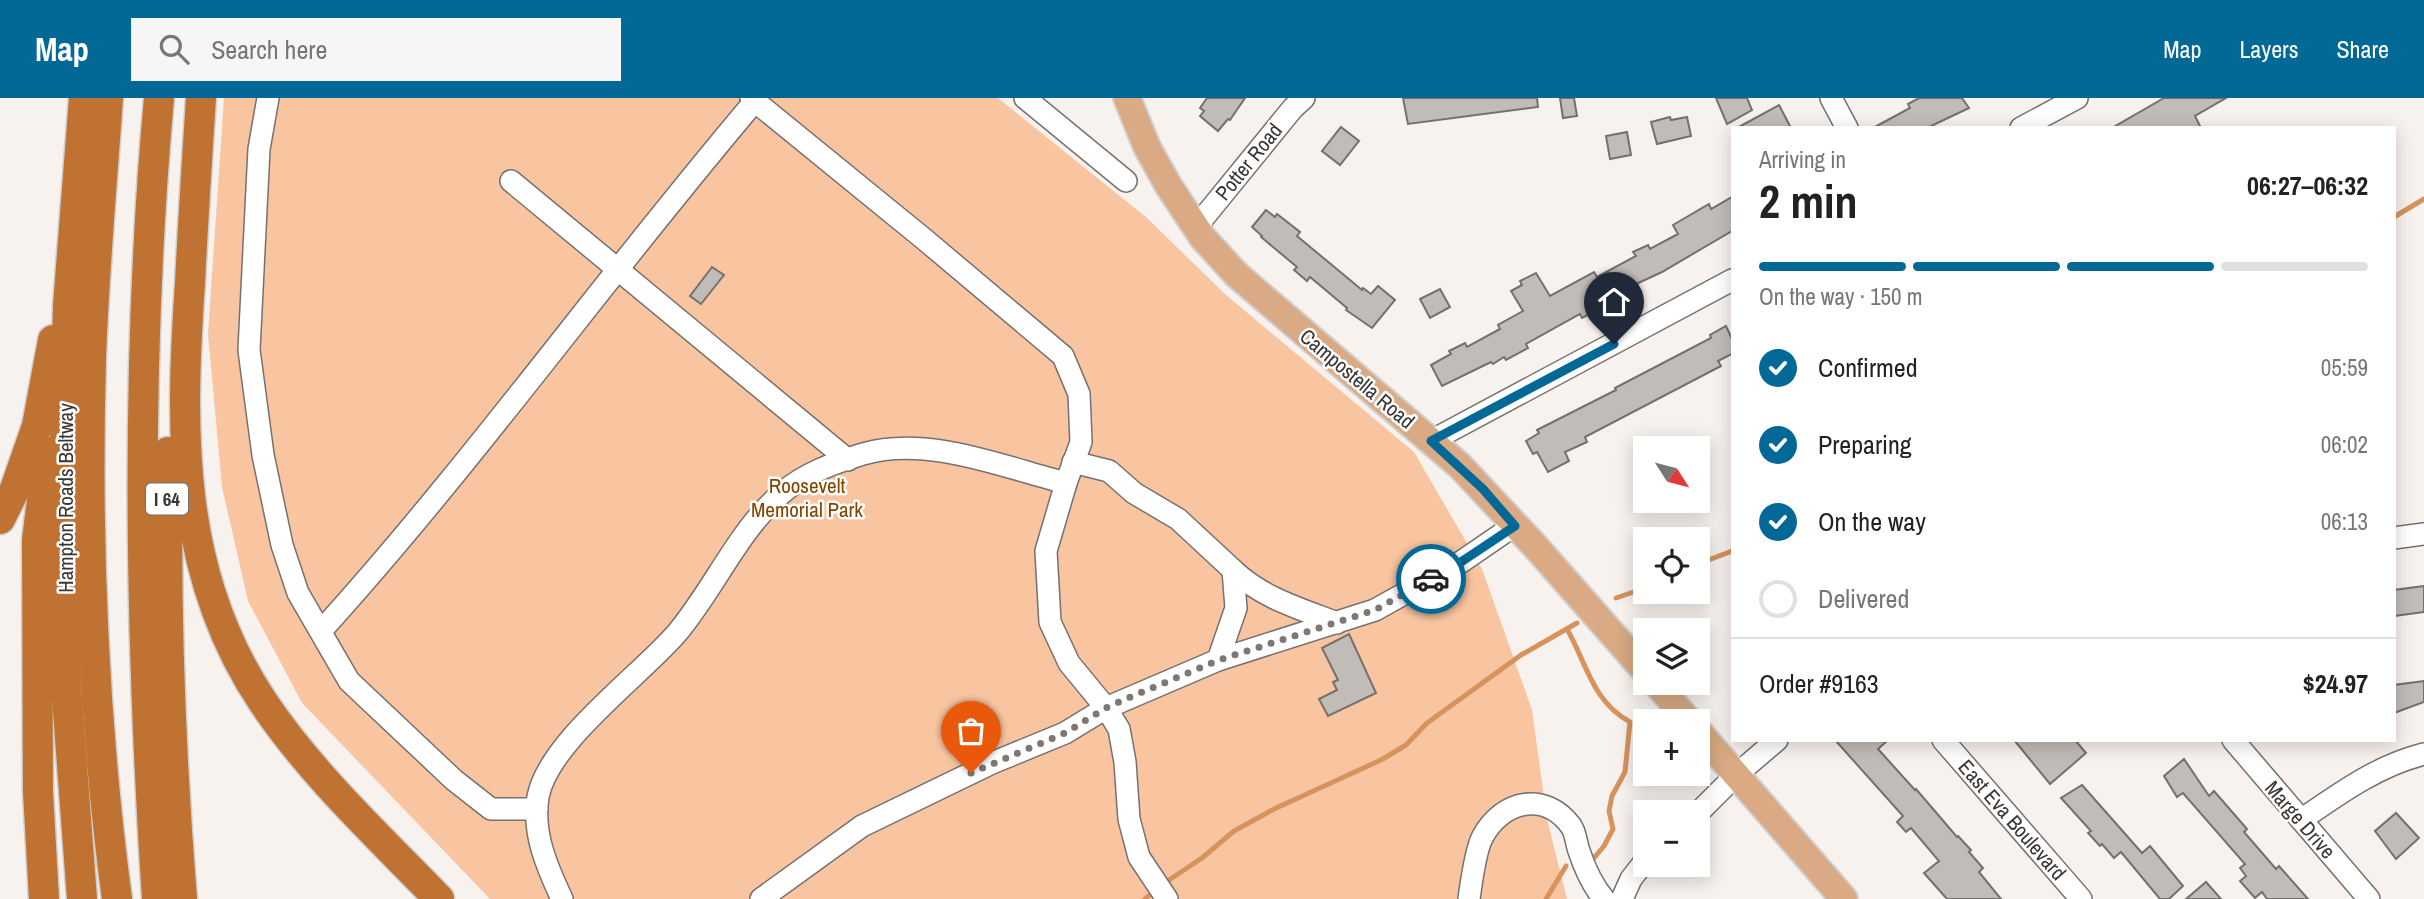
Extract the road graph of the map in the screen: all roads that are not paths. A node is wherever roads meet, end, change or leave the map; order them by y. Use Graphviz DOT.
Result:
graph roads {
  1 [pos="84,98"];
  2 [pos="108,98"];
  3 [pos="159,98"];
  4 [pos="183,98"];
  5 [pos="201,98"];
  6 [pos="268,98"];
  7 [pos="1025,98"];
  8 [pos="1127,98"];
  9 [pos="1304,98"];
  10 [pos="1831,98"];
  11 [pos="2077,98"];
  12 [pos="753,100"];
  13 [pos="1846,126"];
  14 [pos="2025,126"];
  15 [pos="1126,180"];
  16 [pos="511,181"];
  17 [pos="1196,227"];
  18 [pos="73,233"];
  19 [pos="617,268"];
  20 [pos="1731,281"];
  21 [pos="68,306"];
  22 [pos="1431,441"];
  23 [pos="848,460"];
  24 [pos="1073,462"];
  25 [pos="1066,483"];
  26 [pos="0,519"];
  27 [pos="1515,526"];
  28 [pos="2424,534"];
  29 [pos="2396,538"];
  30 [pos="1233,570"];
  31 [pos="1337,623"];
  32 [pos="321,631"];
  33 [pos="1633,658"];
  34 [pos="1219,660"];
  35 [pos="1666,695"];
  36 [pos="1106,708"];
  37 [pos="1679,709"];
  38 [pos="1775,742"];
  39 [pos="1945,742"];
  40 [pos="2235,742"];
  41 [pos="1710,745"];
  42 [pos="2424,754"];
  43 [pos="1736,775"];
  44 [pos="1710,801"];
  45 [pos="537,809"];
  46 [pos="2301,820"];
  47 [pos="1633,876"];
  48 [pos="44,899"];
  49 [pos="82,899"];
  50 [pos="117,899"];
  51 [pos="157,899"];
  52 [pos="182,899"];
  53 [pos="439,899"];
  54 [pos="562,899"];
  55 [pos="761,899"];
  56 [pos="1167,899"];
  57 [pos="1469,899"];
  58 [pos="1604,899"];
  59 [pos="1622,899"];
  60 [pos="1844,899"];
  61 [pos="2081,899"];
  62 [pos="2369,899"];
  1 -- 18 [label="highway, Hampton Roads Beltway"];
  2 -- 50 [label="highway"];
  3 -- 51 [label="highway"];
  4 -- 52 [label="highway, I 64"];
  5 -- 53 [label="highway"];
  6 -- 32 [label="street"];
  7 -- 15 [label="street"];
  8 -- 17 [label="main road, Campostella Road"];
  9 -- 17 [label="street, Potter Road"];
  10 -- 13 [label="street"];
  11 -- 14 [label="street"];
  12 -- 19 [label="street"];
  12 -- 24 [label="street"];
  16 -- 19 [label="street"];
  17 -- 22 [label="main road, Campostella Road"];
  18 -- 21 [label="highway, Hampton Roads Beltway"];
  18 -- 26 [label="highway"];
  19 -- 23 [label="street"];
  19 -- 32 [label="street"];
  20 -- 22 [label="street"];
  21 -- 48 [label="highway"];
  21 -- 49 [label="highway, Hampton Roads Beltway"];
  22 -- 27 [label="main road, Campostella Road"];
  23 -- 25 [label="street"];
  23 -- 45 [label="street"];
  24 -- 25 [label="street"];
  24 -- 30 [label="street"];
  25 -- 36 [label="street"];
  27 -- 31 [label="street"];
  27 -- 33 [label="main road, Campostella Road"];
  28 -- 29 [label="street"];
  30 -- 31 [label="street"];
  30 -- 34 [label="street"];
  31 -- 34 [label="street"];
  32 -- 45 [label="street"];
  34 -- 36 [label="street"];
  35 -- 37 [label="main road"];
  36 -- 55 [label="street"];
  36 -- 56 [label="street"];
  38 -- 43 [label="street"];
  39 -- 61 [label="street, East Eva Boulevard"];
  40 -- 46 [label="street, Marge Drive"];
  41 -- 43 [label="main road"];
  42 -- 46 [label="street"];
  43 -- 44 [label="street"];
  43 -- 60 [label="main road"];
  45 -- 54 [label="street"];
  46 -- 62 [label="street, Marge Drive"];
  47 -- 59 [label="street"];
  57 -- 58 [label="street"];
}
